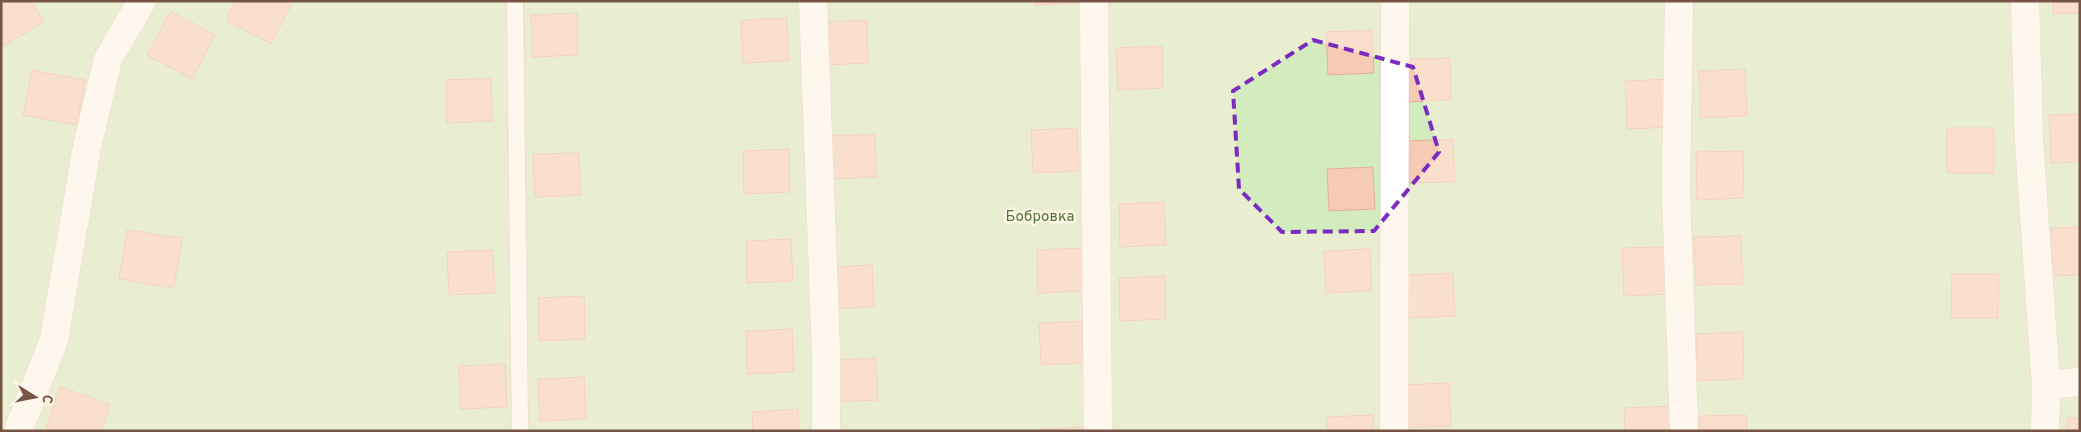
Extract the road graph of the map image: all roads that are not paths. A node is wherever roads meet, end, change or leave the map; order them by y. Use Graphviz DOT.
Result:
graph roads {
  1 [pos="142,1"];
  2 [pos="515,1"];
  3 [pos="813,1"];
  4 [pos="1094,1"];
  5 [pos="1395,1"];
  6 [pos="1679,1"];
  7 [pos="2026,1"];
  8 [pos="2080,382"];
  9 [pos="2046,385"];
  10 [pos="18,431"];
  11 [pos="520,431"];
  12 [pos="826,431"];
  13 [pos="1098,431"];
  14 [pos="1394,431"];
  15 [pos="1684,431"];
  16 [pos="2045,431"];
  1 -- 10 [label="street"];
  2 -- 11 [label="lane"];
  3 -- 12 [label="street"];
  4 -- 13 [label="street"];
  5 -- 14 [label="street"];
  6 -- 15 [label="street"];
  7 -- 9 [label="street"];
  8 -- 9 [label="street"];
  9 -- 16 [label="street"];
}
